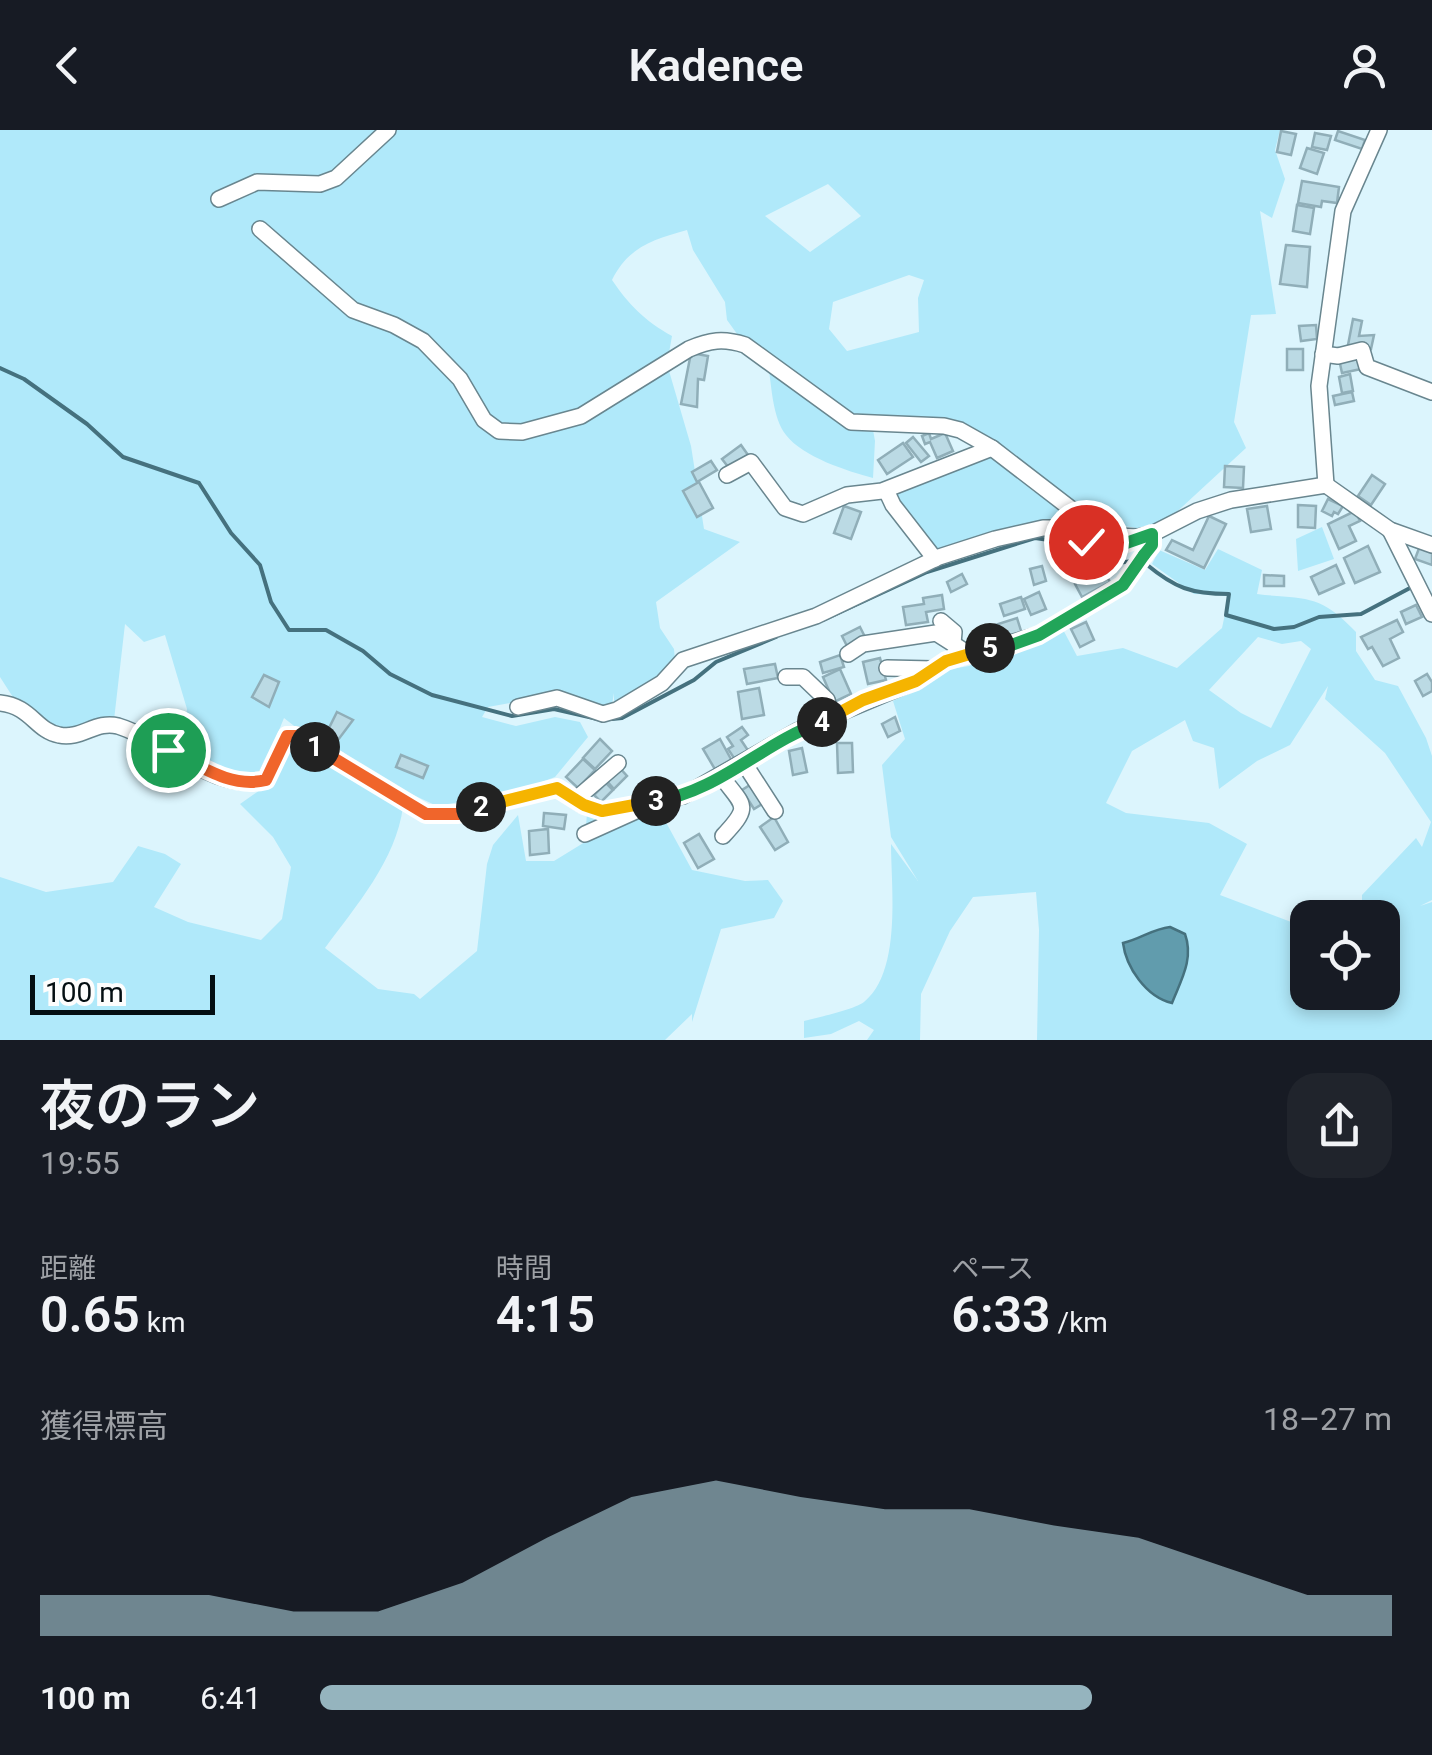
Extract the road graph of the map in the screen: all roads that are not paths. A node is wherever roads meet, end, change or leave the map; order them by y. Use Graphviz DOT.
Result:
graph roads {
  1 [pos="388,130"];
  2 [pos="1378,130"];
  3 [pos="218,199"];
  4 [pos="260,228"];
  5 [pos="1323,354"];
  6 [pos="1432,392"];
  7 [pos="992,448"];
  8 [pos="728,475"];
  9 [pos="1326,485"];
  10 [pos="886,490"];
  11 [pos="1390,530"];
  12 [pos="1146,535"];
  13 [pos="1432,545"];
  14 [pos="935,559"];
  15 [pos="1432,614"];
  16 [pos="941,621"];
  17 [pos="953,644"];
  18 [pos="848,654"];
  19 [pos="969,654"];
  20 [pos="887,668"];
  21 [pos="933,669"];
  22 [pos="786,678"];
  23 [pos="0,703"];
  24 [pos="518,706"];
  25 [pos="832,718"];
  26 [pos="618,763"];
  27 [pos="744,763"];
  28 [pos="722,776"];
  29 [pos="576,799"];
  30 [pos="659,801"];
  31 [pos="775,811"];
  32 [pos="585,834"];
  33 [pos="723,836"];
  1 -- 3 [label="street"];
  2 -- 5 [label="street"];
  4 -- 7 [label="street"];
  5 -- 6 [label="street"];
  5 -- 9 [label="street"];
  7 -- 10 [label="street"];
  7 -- 12 [label="street"];
  8 -- 10 [label="street"];
  9 -- 11 [label="street"];
  9 -- 12 [label="street"];
  10 -- 14 [label="street"];
  11 -- 13 [label="street"];
  11 -- 15 [label="street"];
  12 -- 14 [label="street"];
  12 -- 19 [label="street"];
  14 -- 24 [label="street"];
  16 -- 17 [label="street"];
  17 -- 18 [label="street"];
  17 -- 19 [label="street"];
  19 -- 21 [label="street"];
  20 -- 21 [label="street"];
  21 -- 25 [label="street"];
  22 -- 25 [label="street"];
  23 -- 29 [label="street"];
  25 -- 27 [label="street"];
  26 -- 29 [label="street"];
  27 -- 28 [label="street"];
  27 -- 31 [label="street"];
  28 -- 30 [label="street"];
  28 -- 33 [label="street"];
  29 -- 30 [label="street"];
  30 -- 32 [label="street"];
}
